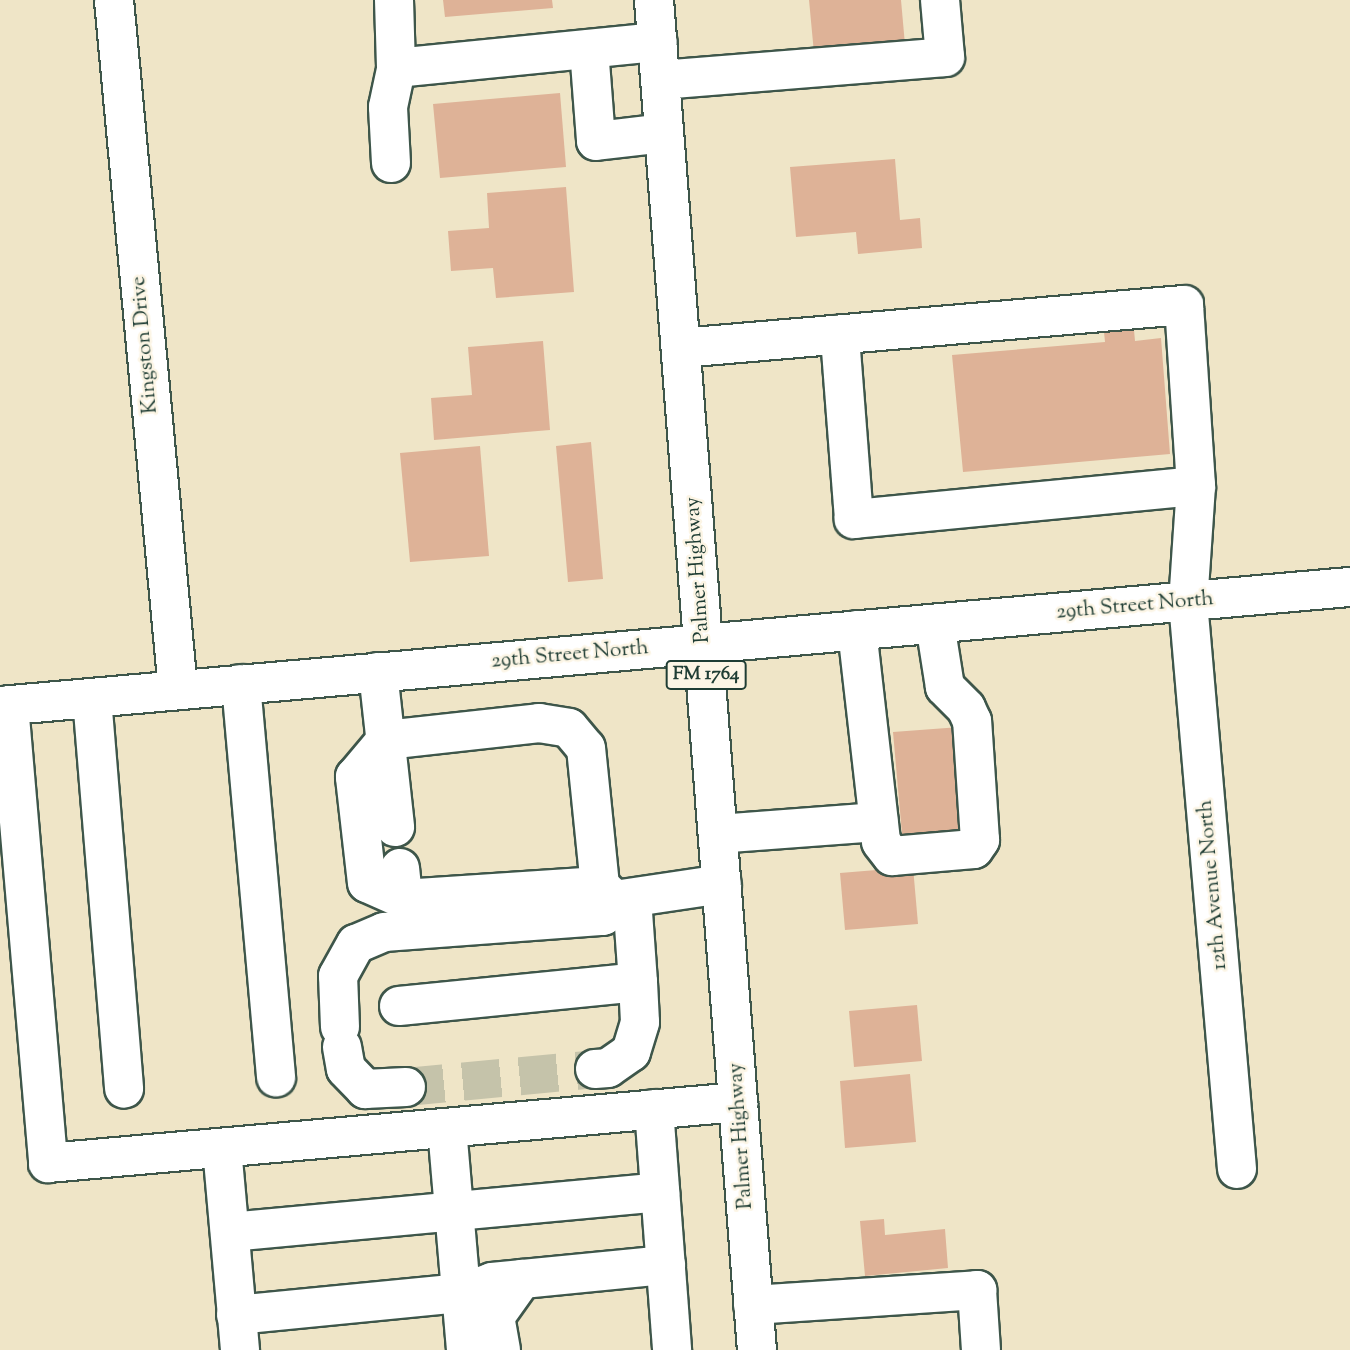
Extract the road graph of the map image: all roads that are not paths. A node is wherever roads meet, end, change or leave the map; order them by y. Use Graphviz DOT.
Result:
graph roads {
  1 [pos="114,0"];
  2 [pos="394,0"];
  3 [pos="654,0"];
  4 [pos="940,0"];
  5 [pos="658,42"];
  6 [pos="589,49"];
  7 [pos="396,68"];
  8 [pos="661,80"];
  9 [pos="664,133"];
  10 [pos="391,163"];
  11 [pos="840,335"];
  12 [pos="681,348"];
  13 [pos="1196,486"];
  14 [pos="1350,587"];
  15 [pos="1188,602"];
  16 [pos="935,624"];
  17 [pos="857,630"];
  18 [pos="703,644"];
  19 [pos="379,672"];
  20 [pos="241,684"];
  21 [pos="178,690"];
  22 [pos="92,698"];
  23 [pos="5,705"];
  24 [pos="386,740"];
  25 [pos="8,771"];
  26 [pos="879,822"];
  27 [pos="395,827"];
  28 [pos="718,834"];
  29 [pos="722,884"];
  30 [pos="616,895"];
  31 [pos="638,982"];
  32 [pos="399,1006"];
  33 [pos="595,1069"];
  34 [pos="276,1077"];
  35 [pos="406,1087"];
  36 [pos="124,1089"];
  37 [pos="738,1102"];
  38 [pos="654,1109"];
  39 [pos="447,1128"];
  40 [pos="222,1148"];
  41 [pos="1237,1169"];
  42 [pos="660,1192"];
  43 [pos="455,1211"];
  44 [pos="230,1232"];
  45 [pos="666,1265"];
  46 [pos="522,1279"];
  47 [pos="462,1293"];
  48 [pos="754,1305"];
  49 [pos="238,1332"];
  50 [pos="466,1350"];
  51 [pos="501,1350"];
  52 [pos="672,1350"];
  53 [pos="757,1350"];
  54 [pos="981,1350"];
  1 -- 21 [label="street, Kingston Drive"];
  2 -- 7 [label="street"];
  3 -- 5 [label="street, Palmer Highway / FM 1764"];
  4 -- 8 [label="street"];
  5 -- 6 [label="street"];
  5 -- 8 [label="street, Palmer Highway / FM 1764"];
  6 -- 7 [label="street"];
  6 -- 9 [label="street"];
  7 -- 10 [label="street"];
  8 -- 9 [label="street, Palmer Highway / FM 1764"];
  9 -- 12 [label="street, Palmer Highway / FM 1764"];
  11 -- 12 [label="street"];
  11 -- 13 [label="street, 12th Avenue North"];
  11 -- 13 [label="street"];
  12 -- 18 [label="street, Palmer Highway / FM 1764"];
  13 -- 15 [label="street, 12th Avenue North"];
  14 -- 15 [label="street, 29th Street North"];
  15 -- 16 [label="street, 29th Street North"];
  15 -- 41 [label="street, 12th Avenue North"];
  16 -- 17 [label="street, 29th Street North"];
  16 -- 26 [label="street"];
  17 -- 18 [label="street, 29th Street North"];
  17 -- 26 [label="street"];
  18 -- 19 [label="street, 29th Street North"];
  18 -- 28 [label="street, Palmer Highway / FM 1764"];
  19 -- 20 [label="street, 29th Street North"];
  19 -- 24 [label="street"];
  20 -- 21 [label="street, 29th Street North"];
  20 -- 34 [label="street"];
  21 -- 22 [label="street, 29th Street North"];
  22 -- 23 [label="street, 29th Street North"];
  22 -- 36 [label="street"];
  23 -- 25 [label="street"];
  24 -- 27 [label="street"];
  24 -- 30 [label="street"];
  24 -- 30 [label="street"];
  25 -- 40 [label="street"];
  26 -- 28 [label="street"];
  28 -- 29 [label="street, Palmer Highway / FM 1764"];
  29 -- 30 [label="street"];
  29 -- 37 [label="street, Palmer Highway / FM 1764"];
  30 -- 31 [label="street"];
  30 -- 35 [label="street"];
  31 -- 32 [label="street"];
  31 -- 33 [label="street"];
  37 -- 38 [label="street"];
  37 -- 48 [label="street, Palmer Highway / FM 1764"];
  38 -- 39 [label="street"];
  38 -- 42 [label="street"];
  39 -- 40 [label="street"];
  39 -- 43 [label="street"];
  40 -- 44 [label="street"];
  42 -- 43 [label="street"];
  42 -- 45 [label="street"];
  43 -- 44 [label="street"];
  43 -- 47 [label="street"];
  44 -- 49 [label="street"];
  45 -- 46 [label="street"];
  45 -- 52 [label="street"];
  46 -- 47 [label="street"];
  46 -- 51 [label="street"];
  47 -- 49 [label="street"];
  47 -- 50 [label="street"];
  48 -- 53 [label="street, Palmer Highway / FM 1764"];
  48 -- 54 [label="street"];
}
